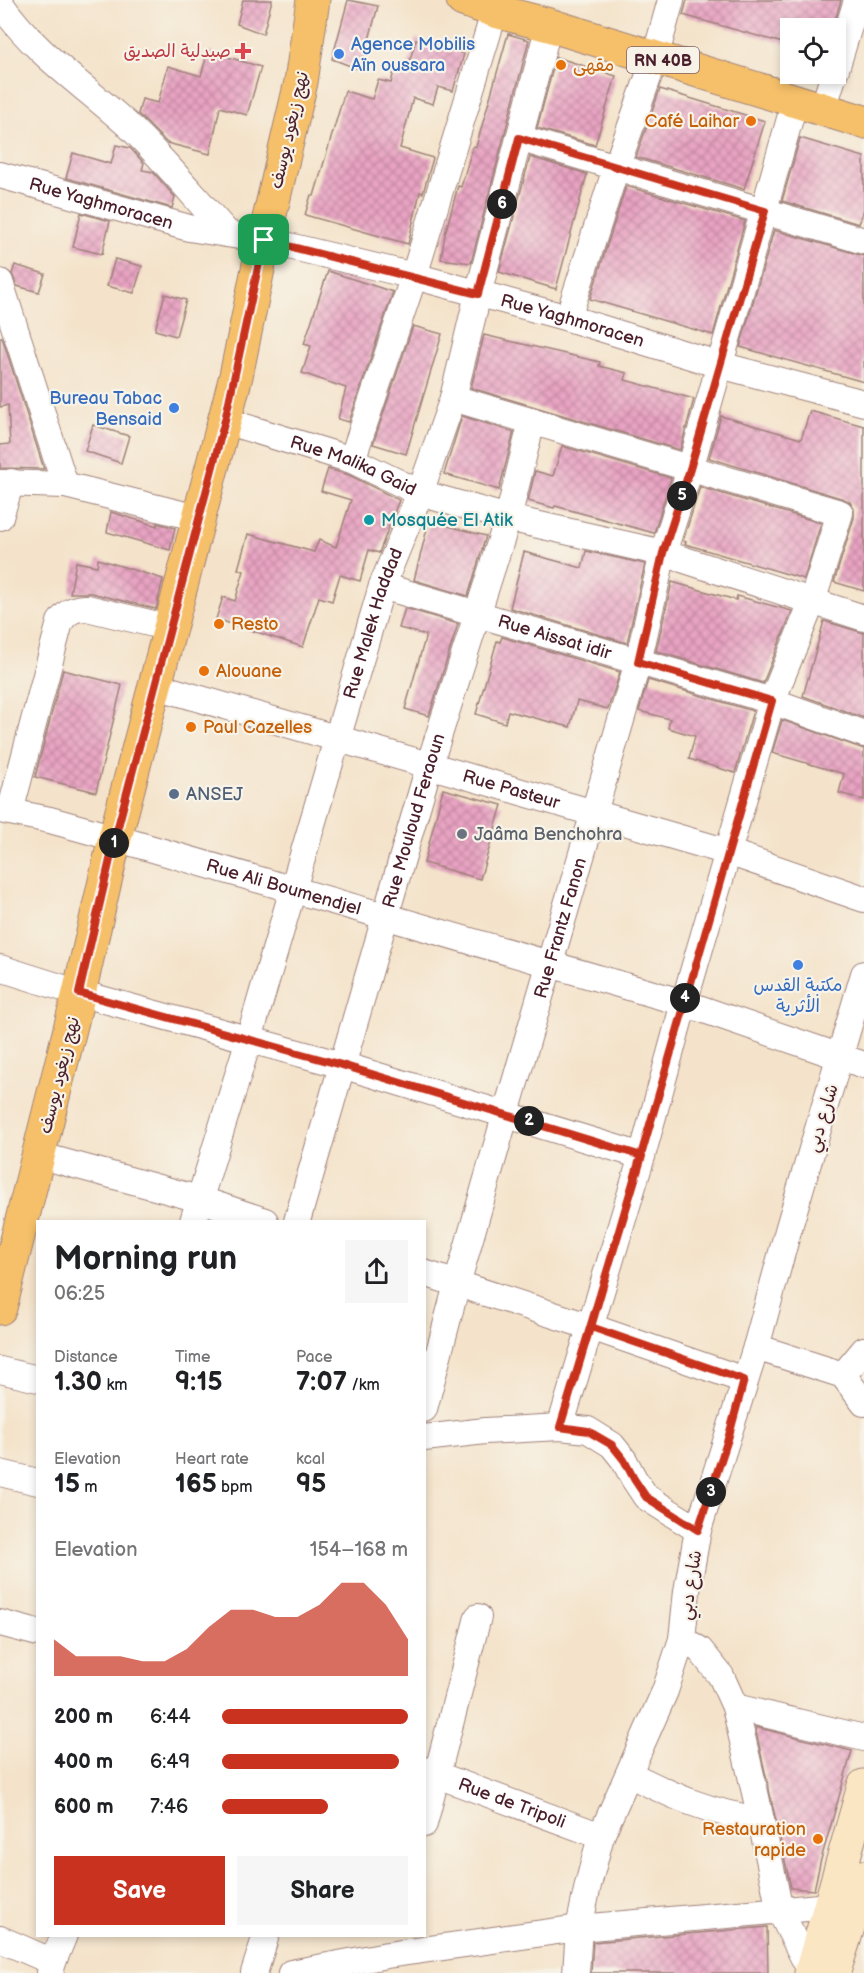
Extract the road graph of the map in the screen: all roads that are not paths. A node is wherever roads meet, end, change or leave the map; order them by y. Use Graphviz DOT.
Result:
graph roads {
  1 [pos="314,0"];
  2 [pos="463,0"];
  3 [pos="671,0"];
  4 [pos="857,0"];
  5 [pos="0,3"];
  6 [pos="496,6"];
  7 [pos="549,25"];
  8 [pos="846,36"];
  9 [pos="655,58"];
  10 [pos="826,84"];
  11 [pos="809,105"];
  12 [pos="864,122"];
  13 [pos="519,138"];
  14 [pos="616,168"];
  15 [pos="0,175"];
  16 [pos="765,211"];
  17 [pos="228,234"];
  18 [pos="264,240"];
  19 [pos="864,241"];
  20 [pos="414,276"];
  21 [pos="0,282"];
  22 [pos="478,294"];
  23 [pos="568,318"];
  24 [pos="720,364"];
  25 [pos="453,398"];
  26 [pos="864,404"];
  27 [pos="225,420"];
  28 [pos="532,421"];
  29 [pos="352,460"];
  30 [pos="690,469"];
  31 [pos="5,483"];
  32 [pos="65,485"];
  33 [pos="420,493"];
  34 [pos="0,517"];
  35 [pos="198,518"];
  36 [pos="508,518"];
  37 [pos="663,553"];
  38 [pos="382,586"];
  39 [pos="812,602"];
  40 [pos="475,615"];
  41 [pos="864,618"];
  42 [pos="170,628"];
  43 [pos="638,662"];
  44 [pos="156,686"];
  45 [pos="772,701"];
  46 [pos="864,734"];
  47 [pos="336,740"];
  48 [pos="429,766"];
  49 [pos="5,811"];
  50 [pos="594,814"];
  51 [pos="115,838"];
  52 [pos="728,852"];
  53 [pos="292,889"];
  54 [pos="864,899"];
  55 [pos="385,916"];
  56 [pos="549,964"];
  57 [pos="0,968"];
  58 [pos="864,974"];
  59 [pos="79,993"];
  60 [pos="684,1004"];
  61 [pos="249,1039"];
  62 [pos="839,1058"];
  63 [pos="342,1065"];
  64 [pos="864,1065"];
  65 [pos="506,1113"];
  66 [pos="39,1155"];
  67 [pos="642,1156"];
  68 [pos="196,1210"];
  69 [pos="259,1220"];
  70 [pos="297,1220"];
  71 [pos="426,1275"];
  72 [pos="457,1284"];
  73 [pos="0,1308"];
  74 [pos="591,1327"];
  75 [pos="756,1347"];
  76 [pos="864,1350"];
  77 [pos="0,1370"];
  78 [pos="843,1375"];
  79 [pos="36,1379"];
  80 [pos="744,1380"];
  81 [pos="426,1401"];
  82 [pos="864,1403"];
  83 [pos="560,1427"];
  84 [pos="426,1438"];
  85 [pos="0,1473"];
  86 [pos="36,1482"];
  87 [pos="698,1530"];
  88 [pos="478,1617"];
  89 [pos="0,1623"];
  90 [pos="36,1632"];
  91 [pos="682,1639"];
  92 [pos="735,1707"];
  93 [pos="864,1738"];
  94 [pos="432,1772"];
  95 [pos="629,1774"];
  96 [pos="862,1802"];
  97 [pos="426,1811"];
  98 [pos="761,1820"];
  99 [pos="601,1836"];
  100 [pos="864,1877"];
  101 [pos="830,1906"];
  102 [pos="780,1911"];
  103 [pos="579,1928"];
  104 [pos="63,1937"];
  105 [pos="265,1937"];
  106 [pos="0,1939"];
  107 [pos="390,1945"];
  108 [pos="52,1968"];
  109 [pos="827,1972"];
  110 [pos="254,1973"];
  111 [pos="291,1973"];
  112 [pos="576,1973"];
  1 -- 18 [label="main road, نهج زيغود يوسف"];
  2 -- 6 [label="main road, RN 40B"];
  3 -- 9 [label="street"];
  4 -- 8 [label="street"];
  5 -- 17 [label="street"];
  6 -- 7 [label="main road, RN 40B"];
  6 -- 20 [label="street"];
  7 -- 9 [label="main road, RN 40B"];
  7 -- 13 [label="street, Rue Malek Haddad"];
  9 -- 11 [label="main road, RN 40B"];
  9 -- 14 [label="street"];
  10 -- 11 [label="street, Rue Frantz Fanon"];
  11 -- 12 [label="main road, RN 40B"];
  11 -- 16 [label="street, Rue Frantz Fanon"];
  13 -- 14 [label="street"];
  13 -- 22 [label="street, Rue Malek Haddad"];
  14 -- 16 [label="street"];
  14 -- 23 [label="street"];
  15 -- 17 [label="street, Rue Yaghmoracen"];
  16 -- 19 [label="street"];
  16 -- 24 [label="street, Rue Frantz Fanon"];
  17 -- 18 [label="street, Rue Yaghmoracen"];
  18 -- 20 [label="street, Rue Yaghmoracen"];
  18 -- 27 [label="main road, نهج زيغود يوسف"];
  20 -- 22 [label="street, Rue Yaghmoracen"];
  20 -- 29 [label="street"];
  21 -- 32 [label="street"];
  22 -- 23 [label="street, Rue Yaghmoracen"];
  22 -- 25 [label="street, Rue Malek Haddad"];
  23 -- 24 [label="street, Rue Yaghmoracen"];
  24 -- 26 [label="street, Rue Yaghmoracen"];
  24 -- 30 [label="street, Rue Frantz Fanon"];
  25 -- 28 [label="street"];
  25 -- 33 [label="street, Rue Malek Haddad"];
  27 -- 29 [label="street, Rue Malika Gaid"];
  27 -- 35 [label="main road, نهج زيغود يوسف"];
  28 -- 30 [label="street"];
  28 -- 36 [label="street, Rue Mouloud Feraoun"];
  29 -- 33 [label="street, Rue Malika Gaid"];
  30 -- 37 [label="street, Rue Frantz Fanon"];
  30 -- 39 [label="street"];
  31 -- 32 [label="street"];
  31 -- 34 [label="street"];
  32 -- 35 [label="street"];
  33 -- 36 [label="street, Rue Malika Gaid"];
  33 -- 38 [label="street, Rue Malek Haddad"];
  35 -- 42 [label="main road, نهج زيغود يوسف"];
  36 -- 37 [label="street, Rue Malika Gaid"];
  36 -- 40 [label="street, Rue Mouloud Feraoun"];
  37 -- 39 [label="street, Rue Malika Gaid"];
  37 -- 43 [label="street, Rue Frantz Fanon"];
  38 -- 40 [label="street, Rue Aissat idir"];
  38 -- 47 [label="street, Rue Malek Haddad"];
  39 -- 41 [label="street, Rue Malika Gaid"];
  39 -- 45 [label="street"];
  40 -- 43 [label="street, Rue Aissat idir"];
  40 -- 48 [label="street, Rue Mouloud Feraoun"];
  42 -- 44 [label="main road, نهج زيغود يوسف"];
  42 -- 49 [label="street"];
  43 -- 45 [label="street, Rue Aissat idir"];
  43 -- 50 [label="street, Rue Frantz Fanon"];
  44 -- 47 [label="street, Rue Pasteur"];
  44 -- 51 [label="main road, نهج زيغود يوسف"];
  45 -- 46 [label="street, Rue Aissat idir"];
  45 -- 52 [label="street"];
  47 -- 48 [label="street, Rue Pasteur"];
  47 -- 53 [label="street, Rue Malek Haddad"];
  48 -- 50 [label="street, Rue Pasteur"];
  48 -- 55 [label="street, Rue Mouloud Feraoun"];
  49 -- 51 [label="street, Rue Ali Boumendjel"];
  50 -- 52 [label="street, Rue Pasteur"];
  50 -- 56 [label="street, Rue Frantz Fanon"];
  51 -- 53 [label="street, Rue Ali Boumendjel"];
  51 -- 59 [label="main road, نهج زيغود يوسف"];
  52 -- 54 [label="street, Rue Pasteur"];
  52 -- 60 [label="street"];
  53 -- 55 [label="street, Rue Ali Boumendjel"];
  53 -- 61 [label="street, Rue Malek Haddad"];
  55 -- 56 [label="street, Rue Ali Boumendjel"];
  55 -- 63 [label="street, Rue Mouloud Feraoun"];
  56 -- 60 [label="street, Rue Ali Boumendjel"];
  56 -- 65 [label="street, Rue Frantz Fanon"];
  57 -- 59 [label="street"];
  58 -- 62 [label="street, شارع دبي"];
  59 -- 61 [label="street"];
  59 -- 66 [label="main road, نهج زيغود يوسف"];
  60 -- 62 [label="street, Rue Ali Boumendjel"];
  60 -- 67 [label="street"];
  61 -- 63 [label="street"];
  61 -- 68 [label="street, Rue Malek Haddad"];
  62 -- 64 [label="street, Rue Ali Boumendjel"];
  62 -- 75 [label="street, شارع دبي"];
  63 -- 65 [label="street"];
  63 -- 70 [label="street, Rue Mouloud Feraoun"];
  65 -- 67 [label="street"];
  65 -- 72 [label="street, Rue Frantz Fanon"];
  66 -- 68 [label="street"];
  66 -- 73 [label="main road, نهج زيغود يوسف"];
  67 -- 74 [label="street"];
  68 -- 69 [label="street"];
  71 -- 72 [label="street"];
  72 -- 74 [label="street"];
  72 -- 81 [label="street, Rue Frantz Fanon"];
  74 -- 80 [label="street"];
  74 -- 83 [label="street"];
  75 -- 78 [label="street"];
  75 -- 80 [label="street, شارع دبي"];
  76 -- 78 [label="street"];
  77 -- 79 [label="street"];
  78 -- 82 [label="street"];
  80 -- 87 [label="street, شارع دبي"];
  83 -- 84 [label="street"];
  83 -- 87 [label="street"];
  85 -- 86 [label="street"];
  87 -- 91 [label="street, شارع دبي"];
  88 -- 94 [label="street"];
  89 -- 90 [label="street"];
  91 -- 92 [label="street, شارع دبي"];
  91 -- 95 [label="street"];
  92 -- 93 [label="street"];
  92 -- 98 [label="street, شارع دبي"];
  94 -- 97 [label="street"];
  94 -- 99 [label="street, Rue de Tripoli"];
  95 -- 98 [label="street"];
  95 -- 99 [label="street"];
  96 -- 101 [label="main road"];
  98 -- 102 [label="street, شارع دبي"];
  99 -- 103 [label="street"];
  100 -- 109 [label="main road"];
  101 -- 102 [label="street"];
  101 -- 109 [label="main road"];
  102 -- 103 [label="street"];
  102 -- 109 [label="street, شارع دبي"];
  103 -- 107 [label="street"];
  103 -- 112 [label="street"];
  104 -- 108 [label="street"];
  105 -- 110 [label="street"];
  106 -- 108 [label="street"];
  107 -- 111 [label="street"];
}
